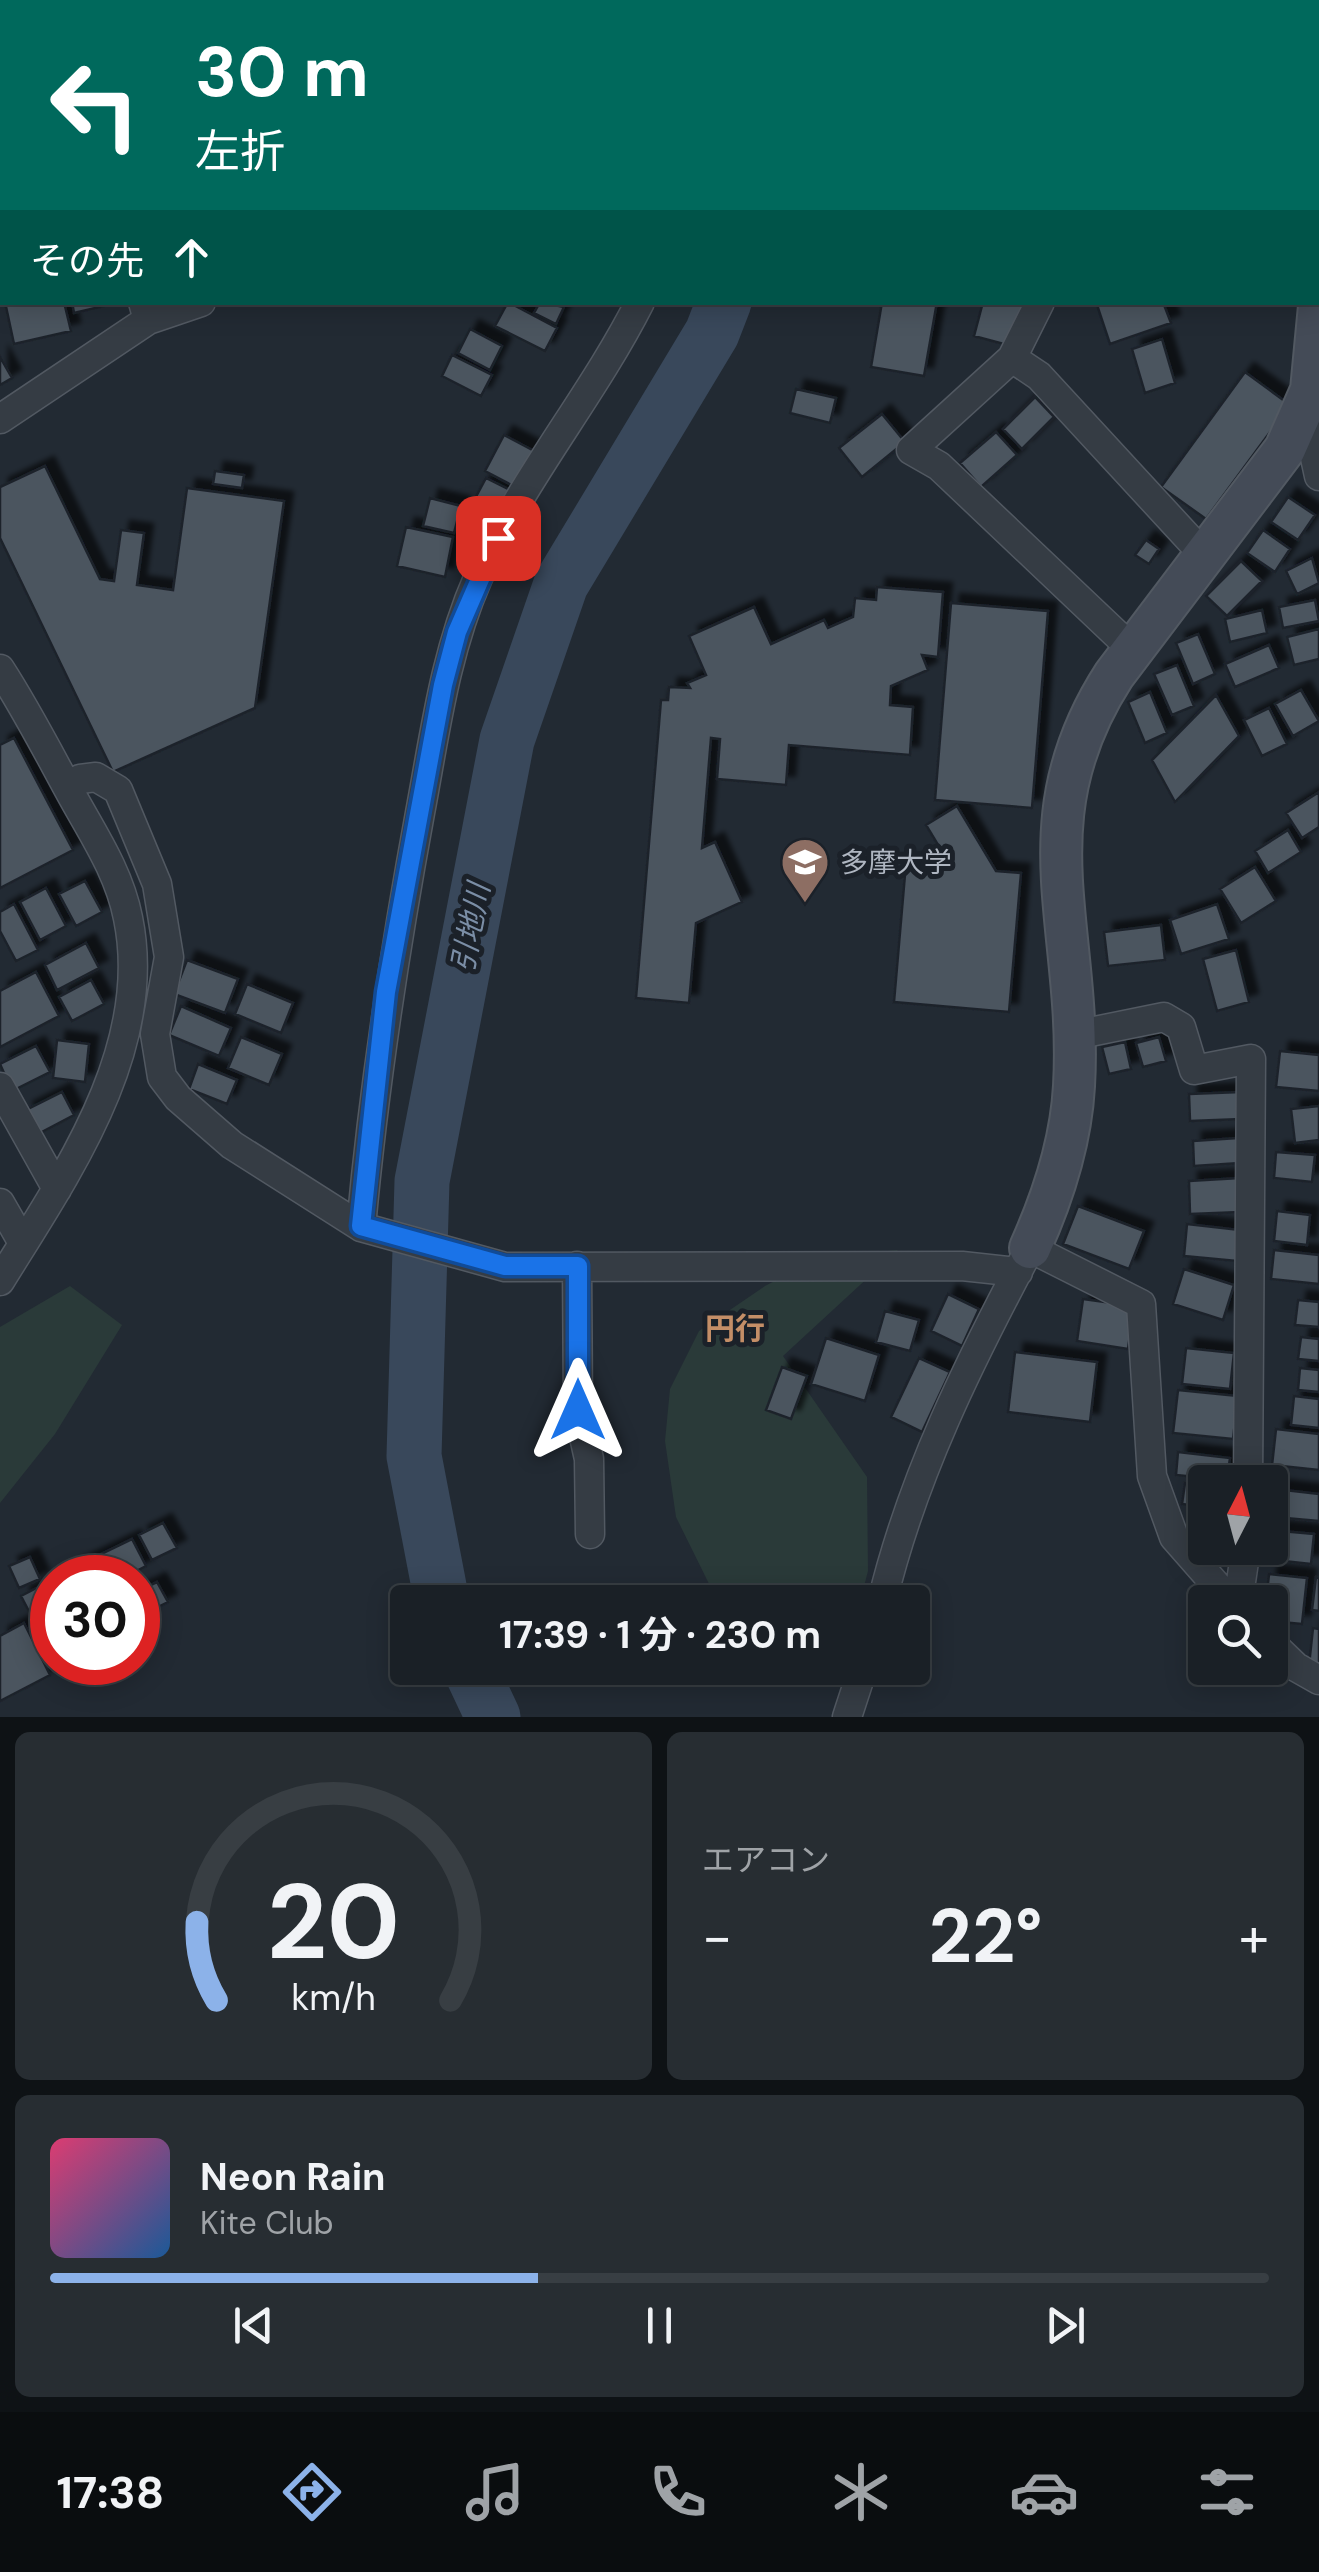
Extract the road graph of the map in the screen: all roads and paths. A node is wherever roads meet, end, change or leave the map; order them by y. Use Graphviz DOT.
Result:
graph roads {
  1 [pos="183,305"];
  2 [pos="638,305"];
  3 [pos="1038,305"];
  4 [pos="1319,306"];
  5 [pos="146,311"];
  6 [pos="1012,358"];
  7 [pos="1304,411"];
  8 [pos="0,419"];
  9 [pos="1319,475"];
  10 [pos="1205,556"];
  11 [pos="1132,649"];
  12 [pos="0,669"];
  13 [pos="68,788"];
  14 [pos="1075,1036"];
  15 [pos="0,1087"];
  16 [pos="57,1189"];
  17 [pos="0,1203"];
  18 [pos="367,1228"];
  19 [pos="23,1243"];
  20 [pos="1024,1260"];
  21 [pos="578,1266"];
  22 [pos="0,1281"];
  23 [pos="1248,1465"];
  24 [pos="590,1534"];
  25 [pos="887,1585"];
  26 [pos="1215,1585"];
  27 [pos="1288,1659"];
  28 [pos="1319,1680"];
  29 [pos="858,1685"];
  30 [pos="848,1717"];
  1 -- 5 [label="street"];
  2 -- 18 [label="street"];
  3 -- 6 [label="street"];
  4 -- 7 [label="street"];
  5 -- 8 [label="street"];
  6 -- 10 [label="street"];
  6 -- 11 [label="street"];
  7 -- 9 [label="street"];
  7 -- 10 [label="street"];
  10 -- 11 [label="street"];
  11 -- 14 [label="street"];
  12 -- 13 [label="street"];
  13 -- 16 [label="street"];
  13 -- 18 [label="street"];
  14 -- 20 [label="street"];
  14 -- 23 [label="street"];
  15 -- 16 [label="street"];
  16 -- 19 [label="street"];
  17 -- 19 [label="street"];
  18 -- 21 [label="street"];
  19 -- 22 [label="street"];
  20 -- 21 [label="street"];
  20 -- 25 [label="street"];
  20 -- 26 [label="street"];
  21 -- 24 [label="street"];
  27 -- 28 [label="street"];
  29 -- 30 [label="street"];
}
